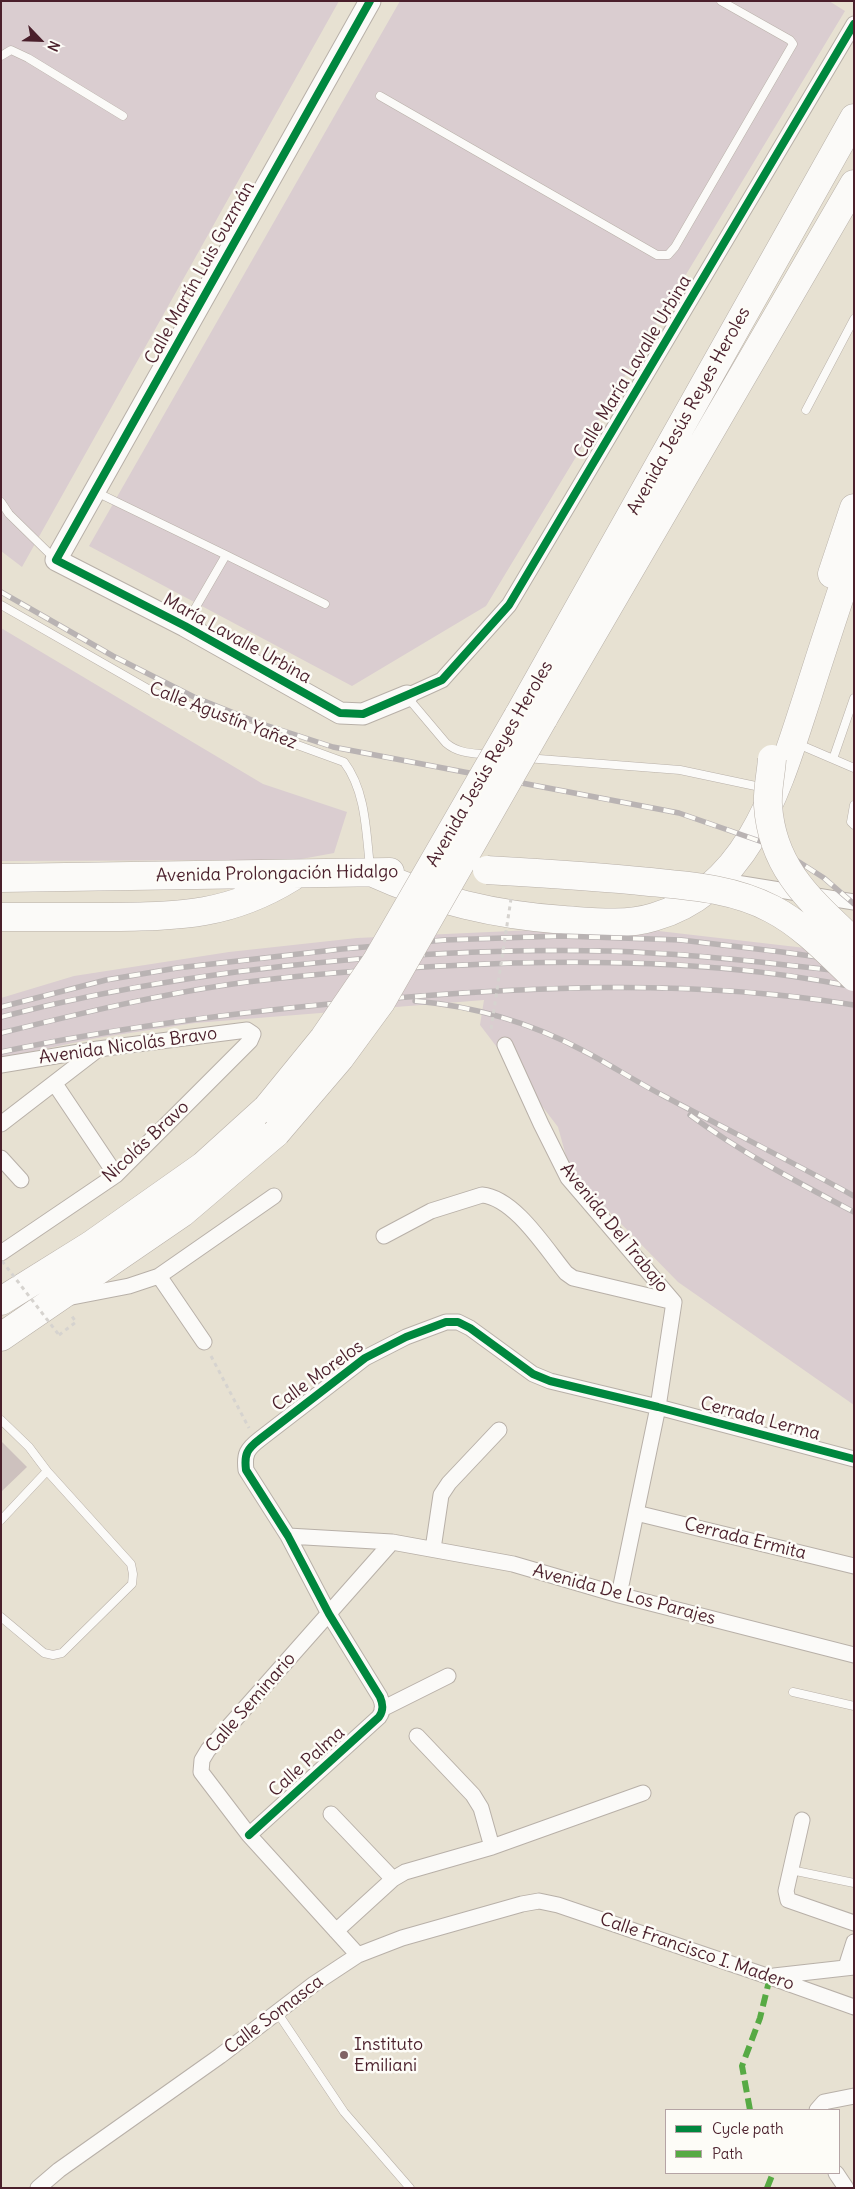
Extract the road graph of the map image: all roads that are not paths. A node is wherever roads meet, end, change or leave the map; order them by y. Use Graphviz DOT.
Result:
graph roads {
  1 [pos="370,1"];
  2 [pos="721,1"];
  3 [pos="854,24"];
  4 [pos="1,56"];
  5 [pos="380,96"];
  6 [pos="122,116"];
  7 [pos="854,118"];
  8 [pos="854,184"];
  9 [pos="854,319"];
  10 [pos="806,410"];
  11 [pos="94,491"];
  12 [pos="1,502"];
  13 [pos="854,508"];
  14 [pos="847,552"];
  15 [pos="226,555"];
  16 [pos="56,560"];
  17 [pos="325,604"];
  18 [pos="1,605"];
  19 [pos="185,626"];
  20 [pos="407,696"];
  21 [pos="854,698"];
  22 [pos="530,718"];
  23 [pos="782,751"];
  24 [pos="833,759"];
  25 [pos="854,768"];
  26 [pos="776,790"];
  27 [pos="854,805"];
  28 [pos="854,825"];
  29 [pos="371,872"];
  30 [pos="295,875"];
  31 [pos="1,878"];
  32 [pos="718,880"];
  33 [pos="854,902"];
  34 [pos="1,917"];
  35 [pos="854,942"];
  36 [pos="854,977"];
  37 [pos="253,1034"];
  38 [pos="505,1045"];
  39 [pos="98,1049"];
  40 [pos="1,1065"];
  41 [pos="55,1084"];
  42 [pos="271,1120"];
  43 [pos="1,1124"];
  44 [pos="1,1158"];
  45 [pos="116,1175"];
  46 [pos="21,1180"];
  47 [pos="274,1196"];
  48 [pos="384,1236"];
  49 [pos="2,1257"];
  50 [pos="159,1276"];
  51 [pos="58,1298"];
  52 [pos="1,1301"];
  53 [pos="674,1302"];
  54 [pos="1,1337"];
  55 [pos="204,1342"];
  56 [pos="658,1407"];
  57 [pos="1,1420"];
  58 [pos="499,1430"];
  59 [pos="854,1459"];
  60 [pos="47,1471"];
  61 [pos="636,1513"];
  62 [pos="1,1520"];
  63 [pos="288,1536"];
  64 [pos="392,1542"];
  65 [pos="433,1549"];
  66 [pos="854,1566"];
  67 [pos="619,1595"];
  68 [pos="329,1614"];
  69 [pos="1,1617"];
  70 [pos="854,1655"];
  71 [pos="448,1676"];
  72 [pos="793,1692"];
  73 [pos="854,1706"];
  74 [pos="382,1709"];
  75 [pos="417,1736"];
  76 [pos="643,1793"];
  77 [pos="331,1814"];
  78 [pos="802,1820"];
  79 [pos="249,1835"];
  80 [pos="492,1847"];
  81 [pos="791,1870"];
  82 [pos="393,1879"];
  83 [pos="854,1883"];
  84 [pos="539,1900"];
  85 [pos="854,1923"];
  86 [pos="336,1931"];
  87 [pos="854,1942"];
  88 [pos="358,1955"];
  89 [pos="850,1967"];
  90 [pos="770,1976"];
  91 [pos="854,2007"];
  92 [pos="277,2012"];
  93 [pos="854,2096"];
  94 [pos="818,2109"];
  95 [pos="837,2174"];
  96 [pos="38,2188"];
  97 [pos="410,2188"];
  98 [pos="846,2188"];
  1 -- 11 [label="street, Calle Martín Luis Guzmán"];
  2 -- 5 [label="lane"];
  3 -- 20 [label="street, Calle María Lavalle Urbina"];
  4 -- 6 [label="lane"];
  7 -- 22 [label="highway, Avenida Jesús Reyes Heroles"];
  8 -- 22 [label="highway, Avenida Jesús Reyes Heroles"];
  9 -- 10 [label="lane"];
  11 -- 15 [label="lane"];
  11 -- 16 [label="street, Calle Martín Luis Guzmán"];
  12 -- 16 [label="lane"];
  13 -- 14 [label="highway"];
  14 -- 23 [label="highway"];
  15 -- 17 [label="lane"];
  15 -- 19 [label="lane"];
  16 -- 19 [label="street, María Lavalle Urbina"];
  18 -- 29 [label="lane, Calle Agustín Yañez"];
  19 -- 20 [label="street, María Lavalle Urbina"];
  20 -- 26 [label="lane"];
  21 -- 24 [label="lane"];
  22 -- 42 [label="highway, Avenida Jesús Reyes Heroles, bridge"];
  23 -- 24 [label="lane"];
  23 -- 26 [label="highway"];
  23 -- 35 [label="highway, bridge"];
  24 -- 25 [label="lane"];
  26 -- 32 [label="highway"];
  27 -- 28 [label="lane"];
  29 -- 30 [label="highway, Avenida Prolongación Hidalgo"];
  29 -- 32 [label="highway"];
  29 -- 36 [label="highway, Avenida Prolongación Hidalgo, bridge"];
  30 -- 31 [label="highway, Avenida Prolongación Hidalgo"];
  30 -- 34 [label="highway"];
  32 -- 33 [label="street"];
  37 -- 39 [label="street, Avenida Nicolás Bravo"];
  37 -- 45 [label="street, Nicolás Bravo"];
  38 -- 53 [label="street, Avenida Del Trabajo"];
  39 -- 40 [label="street, Avenida Nicolás Bravo"];
  39 -- 41 [label="street"];
  41 -- 43 [label="street"];
  41 -- 45 [label="street"];
  42 -- 51 [label="highway, Avenida Jesús Reyes Heroles"];
  42 -- 52 [label="highway, Avenida Jesús Reyes Heroles"];
  44 -- 46 [label="street"];
  45 -- 49 [label="street, Nicolás Bravo"];
  47 -- 50 [label="street"];
  48 -- 53 [label="street"];
  50 -- 51 [label="street"];
  50 -- 55 [label="street"];
  51 -- 54 [label="highway, Avenida Jesús Reyes Heroles"];
  53 -- 56 [label="street, Avenida Del Trabajo"];
  56 -- 59 [label="street, Cerrada Lerma"];
  56 -- 61 [label="street, Avenida Del Trabajo"];
  56 -- 63 [label="street, Calle Morelos"];
  57 -- 60 [label="lane"];
  58 -- 65 [label="street"];
  60 -- 62 [label="lane"];
  60 -- 69 [label="lane"];
  61 -- 66 [label="street, Cerrada Ermita"];
  61 -- 67 [label="street, Avenida Del Trabajo"];
  63 -- 64 [label="street"];
  63 -- 68 [label="street"];
  64 -- 65 [label="street, Avenida De Los Parajes"];
  64 -- 68 [label="street, Calle Seminario"];
  65 -- 67 [label="street, Avenida De Los Parajes"];
  67 -- 70 [label="street, Avenida De Los Parajes"];
  68 -- 74 [label="street"];
  68 -- 79 [label="street, Calle Seminario"];
  71 -- 74 [label="street"];
  72 -- 73 [label="lane"];
  74 -- 79 [label="street, Calle Palma"];
  75 -- 80 [label="street"];
  76 -- 80 [label="street"];
  77 -- 82 [label="street"];
  78 -- 81 [label="street"];
  79 -- 86 [label="street, Calle Seminario"];
  80 -- 82 [label="street"];
  81 -- 83 [label="lane"];
  81 -- 85 [label="street"];
  82 -- 86 [label="street"];
  84 -- 88 [label="street, Calle Somasca"];
  84 -- 90 [label="street, Calle Francisco I. Madero"];
  86 -- 88 [label="street, Calle Seminario"];
  87 -- 89 [label="street"];
  88 -- 92 [label="street, Calle Somasca"];
  89 -- 90 [label="street"];
  90 -- 91 [label="street, Calle Francisco I. Madero"];
  92 -- 96 [label="street, Calle Somasca"];
  92 -- 97 [label="lane"];
  93 -- 94 [label="street"];
  95 -- 98 [label="street"];
}
